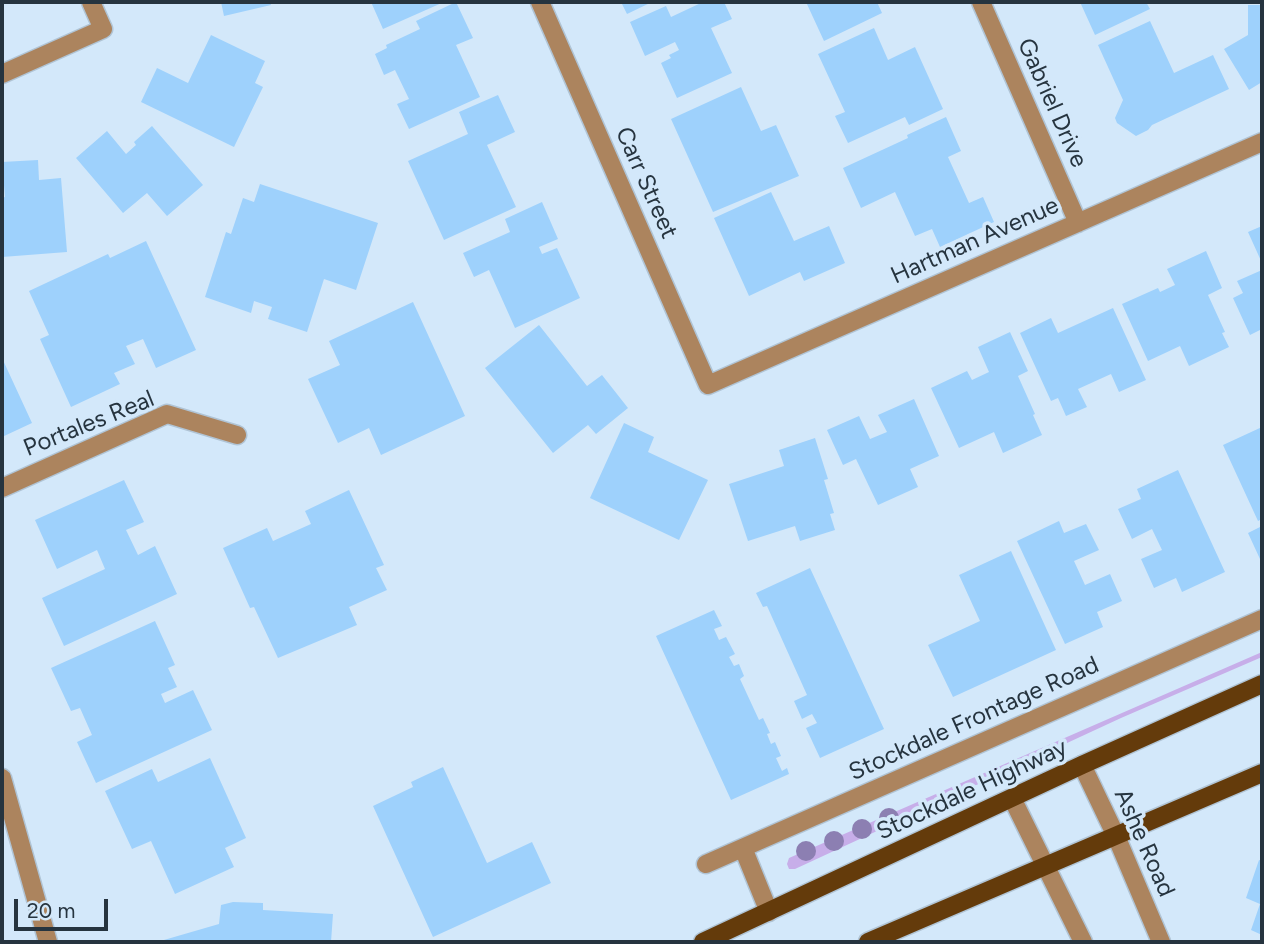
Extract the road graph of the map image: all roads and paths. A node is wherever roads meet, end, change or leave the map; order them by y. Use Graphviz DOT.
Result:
graph roads {
  1 [pos="91,2"];
  2 [pos="540,2"];
  3 [pos="981,2"];
  4 [pos="2,74"];
  5 [pos="1262,142"];
  6 [pos="1078,223"];
  7 [pos="708,385"];
  8 [pos="237,435"];
  9 [pos="2,488"];
  10 [pos="1262,620"];
  11 [pos="1262,684"];
  12 [pos="1082,765"];
  13 [pos="1262,773"];
  14 [pos="2,779"];
  15 [pos="1012,798"];
  16 [pos="1116,836"];
  17 [pos="743,848"];
  18 [pos="706,864"];
  19 [pos="1047,866"];
  20 [pos="769,912"];
  21 [pos="48,942"];
  22 [pos="703,942"];
  23 [pos="868,942"];
  24 [pos="1083,942"];
  25 [pos="1161,942"];
  1 -- 4 [label="street"];
  2 -- 7 [label="street, Carr Street"];
  3 -- 6 [label="street, Gabriel Drive"];
  5 -- 6 [label="street, Hartman Avenue"];
  6 -- 7 [label="street, Hartman Avenue"];
  8 -- 9 [label="street, Portales Real"];
  10 -- 17 [label="street, Stockdale Frontage Road"];
  11 -- 12 [label="main road, Stockdale Highway"];
  12 -- 15 [label="main road, Stockdale Highway"];
  12 -- 16 [label="street, Ashe Road"];
  13 -- 16 [label="main road"];
  14 -- 21 [label="street"];
  15 -- 19 [label="street"];
  15 -- 20 [label="main road, Stockdale Highway"];
  16 -- 19 [label="main road"];
  16 -- 25 [label="street, Ashe Road"];
  17 -- 18 [label="street, Stockdale Frontage Road"];
  17 -- 20 [label="street"];
  19 -- 23 [label="main road"];
  19 -- 24 [label="street"];
  20 -- 22 [label="main road, Stockdale Highway"];
}
